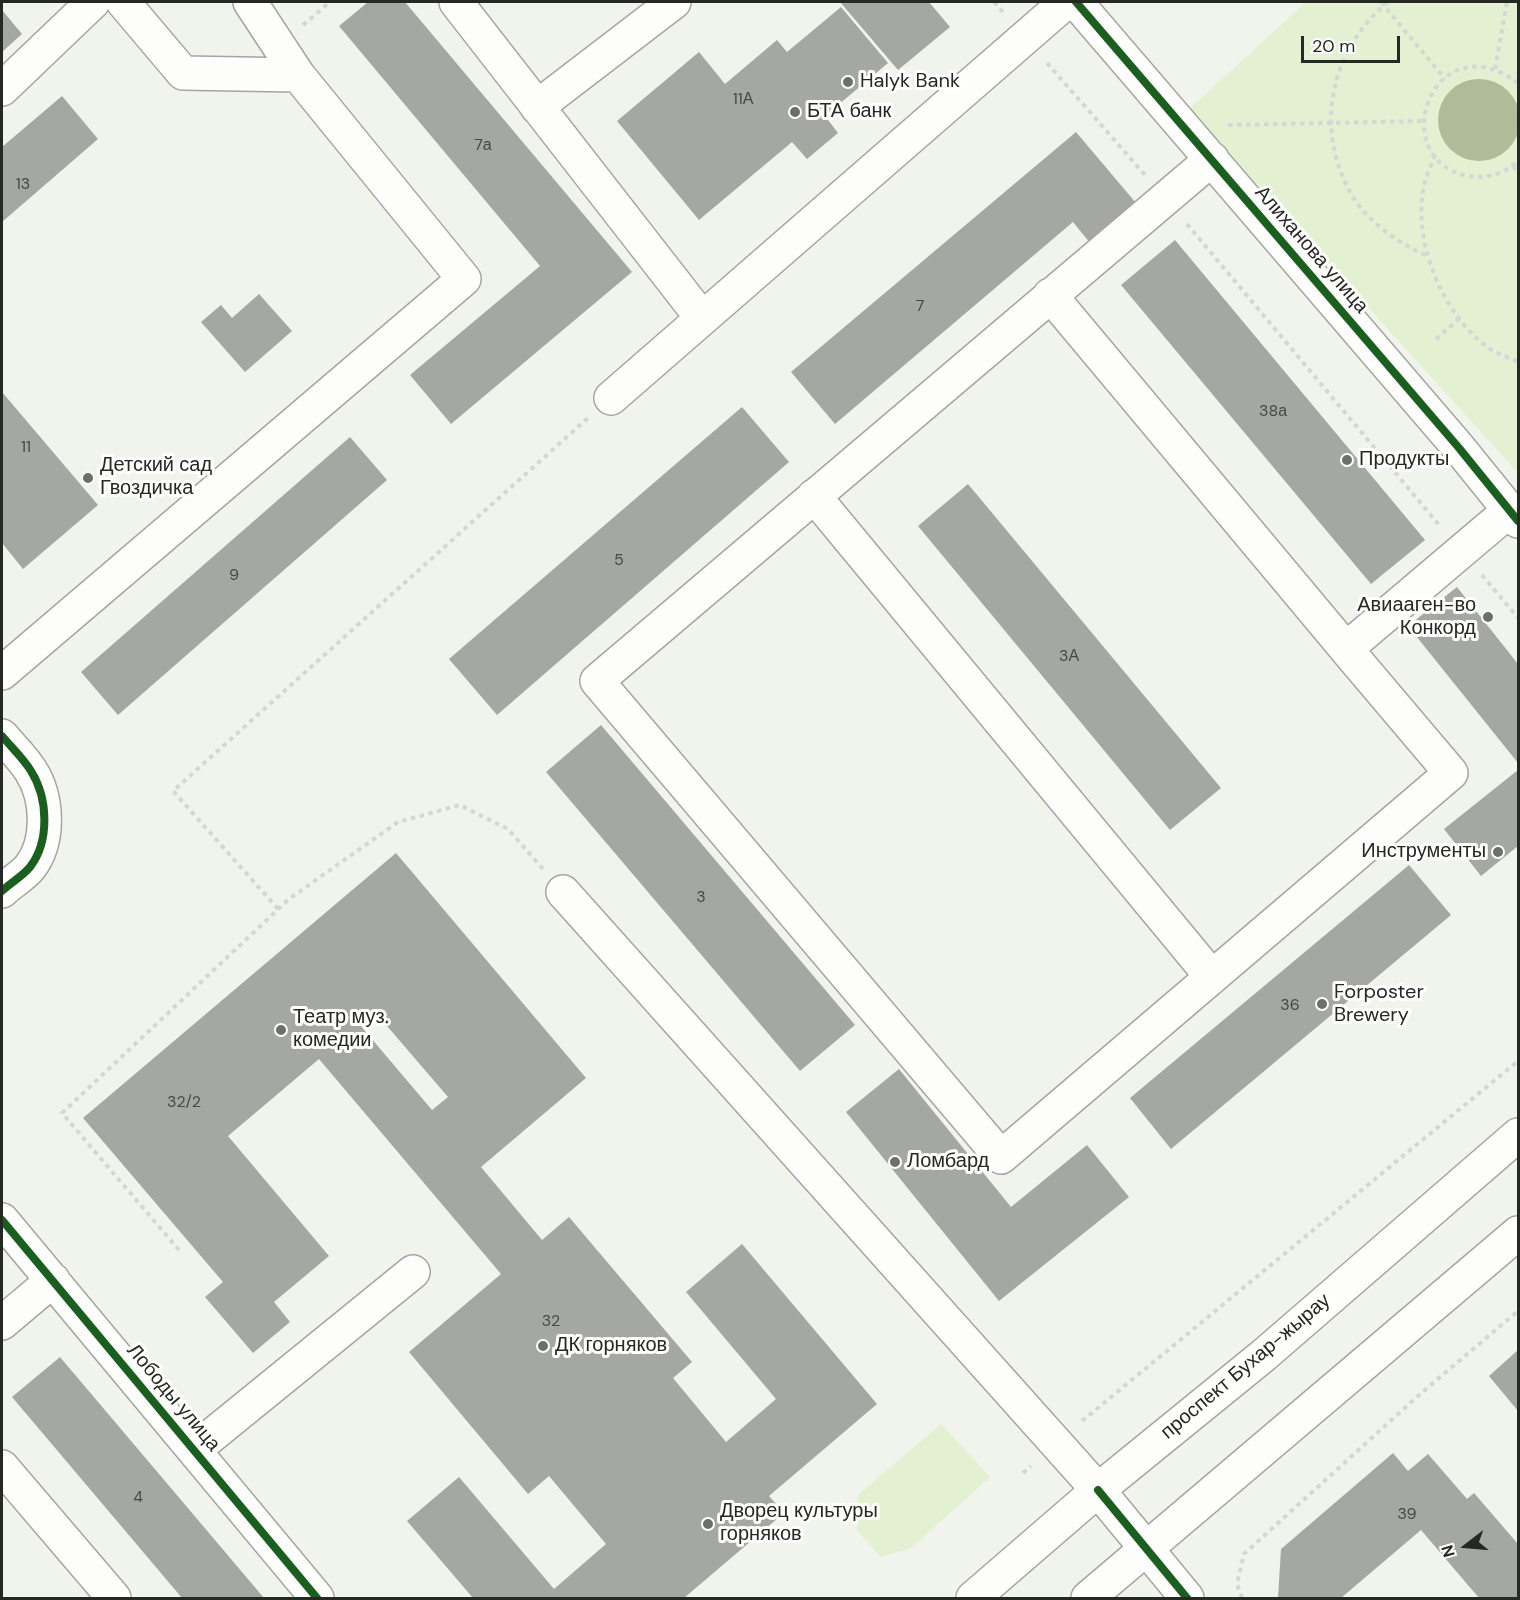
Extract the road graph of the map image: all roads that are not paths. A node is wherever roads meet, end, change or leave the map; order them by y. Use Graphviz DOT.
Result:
graph roads {
  1 [pos="93,2"];
  2 [pos="123,2"];
  3 [pos="250,2"];
  4 [pos="456,2"];
  5 [pos="674,2"];
  6 [pos="1066,2"];
  7 [pos="1076,2"];
  8 [pos="298,75"];
  9 [pos="2,89"];
  10 [pos="537,107"];
  11 [pos="1212,159"];
  12 [pos="1050,295"];
  13 [pos="702,318"];
  14 [pos="611,398"];
  15 [pos="813,496"];
  16 [pos="1514,516"];
  17 [pos="1346,649"];
  18 [pos="2,673"];
  19 [pos="2,736"];
  20 [pos="2,891"];
  21 [pos="563,892"];
  22 [pos="1212,977"];
  23 [pos="1518,1135"];
  24 [pos="2,1220"];
  25 [pos="1518,1233"];
  26 [pos="413,1272"];
  27 [pos="53,1280"];
  28 [pos="2,1323"];
  29 [pos="194,1450"];
  30 [pos="2,1467"];
  31 [pos="1098,1490"];
  32 [pos="1146,1548"];
  33 [pos="114,1599"];
  34 [pos="317,1599"];
  35 [pos="973,1599"];
  36 [pos="1088,1599"];
  37 [pos="1187,1599"];
  1 -- 9 [label="street"];
  2 -- 8 [label="street"];
  3 -- 8 [label="street"];
  4 -- 10 [label="street"];
  5 -- 10 [label="street"];
  6 -- 13 [label="street"];
  7 -- 11 [label="street, Алиханова улица"];
  8 -- 18 [label="street"];
  10 -- 13 [label="street"];
  11 -- 12 [label="street"];
  11 -- 16 [label="street, Алиханова улица"];
  12 -- 15 [label="street"];
  12 -- 17 [label="street"];
  13 -- 14 [label="street"];
  15 -- 22 [label="street"];
  15 -- 22 [label="street"];
  16 -- 17 [label="street"];
  17 -- 22 [label="street"];
  19 -- 20 [label="street"];
  21 -- 31 [label="street"];
  23 -- 31 [label="street, проспект Бухар-жырау"];
  24 -- 27 [label="street, Лободы улица"];
  25 -- 32 [label="street"];
  26 -- 29 [label="street"];
  27 -- 28 [label="street"];
  27 -- 29 [label="street, Лободы улица"];
  29 -- 34 [label="street, Лободы улица"];
  30 -- 33 [label="street"];
  31 -- 32 [label="street"];
  31 -- 35 [label="street, проспект Бухар-жырау"];
  32 -- 36 [label="street"];
  32 -- 37 [label="street"];
}
